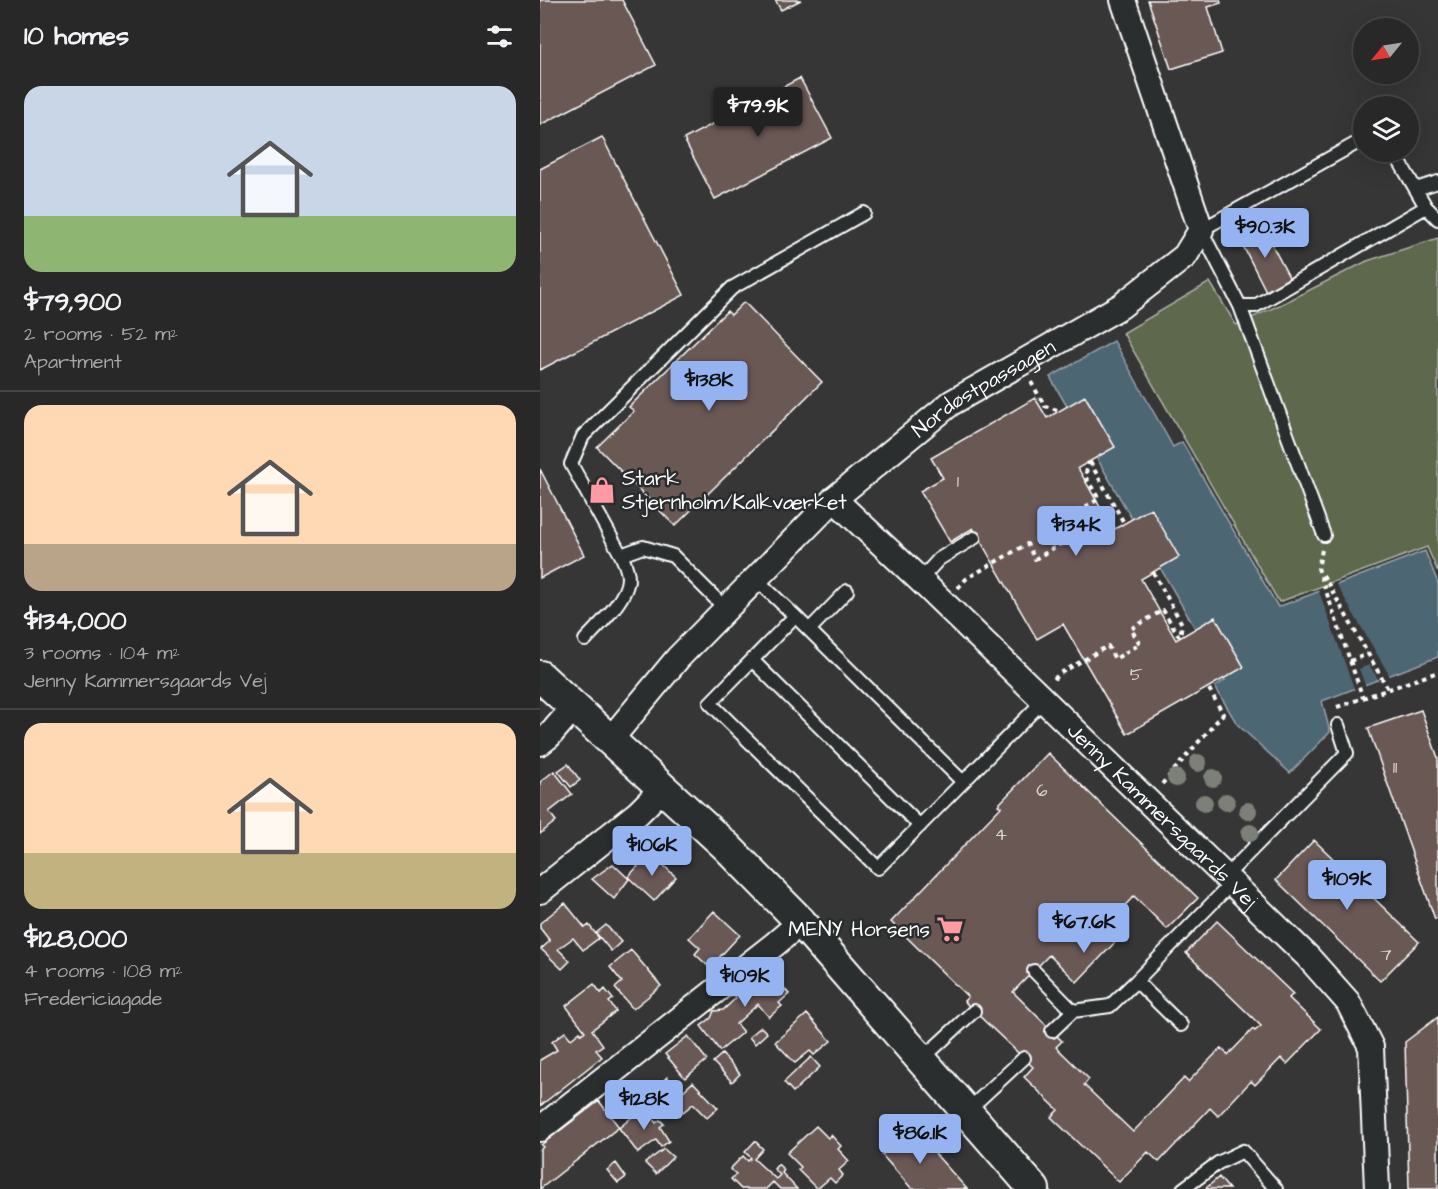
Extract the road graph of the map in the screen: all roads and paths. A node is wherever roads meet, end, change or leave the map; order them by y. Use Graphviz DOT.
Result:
graph roads {
  1 [pos="1123,0"];
  2 [pos="1353,145"];
  3 [pos="1400,162"];
  4 [pos="1438,182"];
  5 [pos="1416,189"];
  6 [pos="1426,207"];
  7 [pos="864,213"];
  8 [pos="1438,219"];
  9 [pos="1201,230"];
  10 [pos="1240,306"];
  11 [pos="1036,392"];
  12 [pos="1060,411"];
  13 [pos="834,499"];
  14 [pos="1124,523"];
  15 [pos="1324,535"];
  16 [pos="974,538"];
  17 [pos="621,555"];
  18 [pos="1153,572"];
  19 [pos="755,578"];
  20 [pos="966,579"];
  21 [pos="920,580"];
  22 [pos="847,591"];
  23 [pos="726,609"];
  24 [pos="795,616"];
  25 [pos="808,630"];
  26 [pos="585,640"];
  27 [pos="1368,654"];
  28 [pos="752,660"];
  29 [pos="1350,661"];
  30 [pos="1438,672"];
  31 [pos="1059,674"];
  32 [pos="540,676"];
  33 [pos="1208,687"];
  34 [pos="1388,689"];
  35 [pos="1362,698"];
  36 [pos="1044,700"];
  37 [pos="574,707"];
  38 [pos="1338,725"];
  39 [pos="610,740"];
  40 [pos="540,743"];
  41 [pos="963,782"];
  42 [pos="663,788"];
  43 [pos="1147,801"];
  44 [pos="920,826"];
  45 [pos="1229,879"];
  46 [pos="540,891"];
  47 [pos="801,922"];
  48 [pos="1034,971"];
  49 [pos="1136,981"];
  50 [pos="974,1011"];
  51 [pos="1073,1011"];
  52 [pos="1181,1025"];
  53 [pos="1052,1031"];
  54 [pos="1024,1058"];
  55 [pos="922,1060"];
  56 [pos="966,1113"];
  57 [pos="540,1129"];
  58 [pos="1034,1189"];
  59 [pos="1183,1189"];
  60 [pos="1276,1189"];
  61 [pos="1377,1189"];
  1 -- 9 [label="street"];
  2 -- 9 [label="lane"];
  3 -- 5 [label="lane"];
  4 -- 5 [label="lane"];
  5 -- 6 [label="lane"];
  6 -- 8 [label="lane"];
  6 -- 10 [label="lane"];
  7 -- 17 [label="lane"];
  9 -- 10 [label="lane"];
  9 -- 13 [label="street, Nordøstpassagen"];
  10 -- 15 [label="lane"];
  11 -- 12 [label="path"];
  13 -- 19 [label="street, Nordøstpassagen"];
  13 -- 21 [label="street, Jenny Kammersgaards Vej"];
  14 -- 20 [label="path"];
  16 -- 21 [label="lane"];
  17 -- 23 [label="lane"];
  17 -- 26 [label="lane"];
  18 -- 31 [label="path"];
  19 -- 23 [label="street, Nordøstpassagen"];
  19 -- 24 [label="lane"];
  21 -- 36 [label="street, Jenny Kammersgaards Vej"];
  22 -- 25 [label="lane"];
  23 -- 39 [label="street, Nordøstpassagen"];
  24 -- 25 [label="lane"];
  24 -- 28 [label="lane"];
  25 -- 41 [label="lane"];
  27 -- 29 [label="path"];
  27 -- 29 [label="path"];
  27 -- 34 [label="path"];
  28 -- 44 [label="lane"];
  28 -- 44 [label="lane"];
  29 -- 35 [label="path"];
  30 -- 34 [label="path"];
  32 -- 37 [label="street"];
  33 -- 43 [label="path"];
  34 -- 35 [label="path"];
  35 -- 38 [label="path"];
  36 -- 41 [label="lane"];
  36 -- 43 [label="street, Jenny Kammersgaards Vej"];
  37 -- 39 [label="street"];
  37 -- 40 [label="street"];
  38 -- 45 [label="lane"];
  39 -- 42 [label="street"];
  41 -- 44 [label="lane"];
  42 -- 46 [label="street"];
  42 -- 47 [label="street"];
  43 -- 45 [label="street, Jenny Kammersgaards Vej"];
  45 -- 49 [label="lane"];
  45 -- 61 [label="street, Jenny Kammersgaards Vej"];
  47 -- 55 [label="street"];
  47 -- 57 [label="street"];
  48 -- 51 [label="lane"];
  49 -- 51 [label="lane"];
  49 -- 52 [label="lane"];
  50 -- 55 [label="lane"];
  51 -- 53 [label="lane"];
  54 -- 56 [label="lane"];
  55 -- 56 [label="street"];
  56 -- 58 [label="street"];
  59 -- 60 [label="lane"];
}
